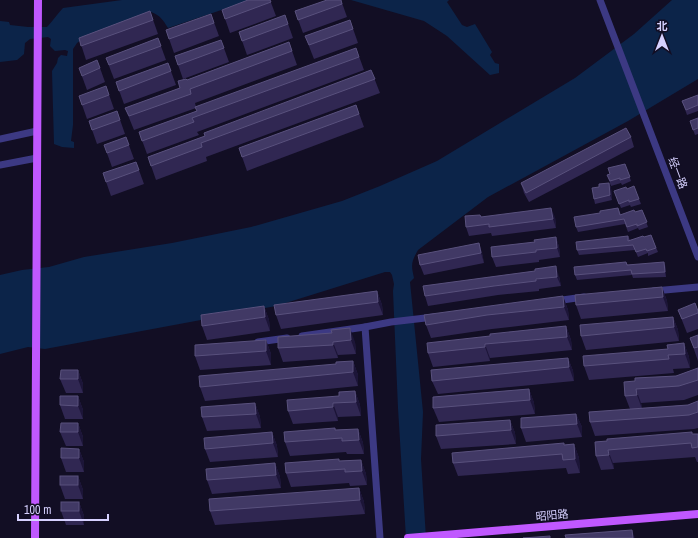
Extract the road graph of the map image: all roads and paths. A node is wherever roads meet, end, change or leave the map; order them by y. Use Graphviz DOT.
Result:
graph roads {
  1 [pos="38,0"];
  2 [pos="600,0"];
  3 [pos="37,131"];
  4 [pos="0,139"];
  5 [pos="37,158"];
  6 [pos="0,165"];
  7 [pos="698,256"];
  8 [pos="698,287"];
  9 [pos="650,292"];
  10 [pos="588,297"];
  11 [pos="549,302"];
  12 [pos="440,316"];
  13 [pos="365,327"];
  14 [pos="251,343"];
  15 [pos="698,514"];
  16 [pos="35,538"];
  17 [pos="380,538"];
  18 [pos="408,538"];
  1 -- 3 [label="main road"];
  2 -- 7 [label="street, 经一路"];
  3 -- 4 [label="street"];
  3 -- 5 [label="main road"];
  5 -- 6 [label="street"];
  5 -- 16 [label="main road"];
  8 -- 9 [label="street"];
  10 -- 11 [label="street"];
  12 -- 13 [label="street"];
  13 -- 14 [label="street"];
  13 -- 17 [label="street"];
  15 -- 18 [label="main road, 昭阳路"];
}
